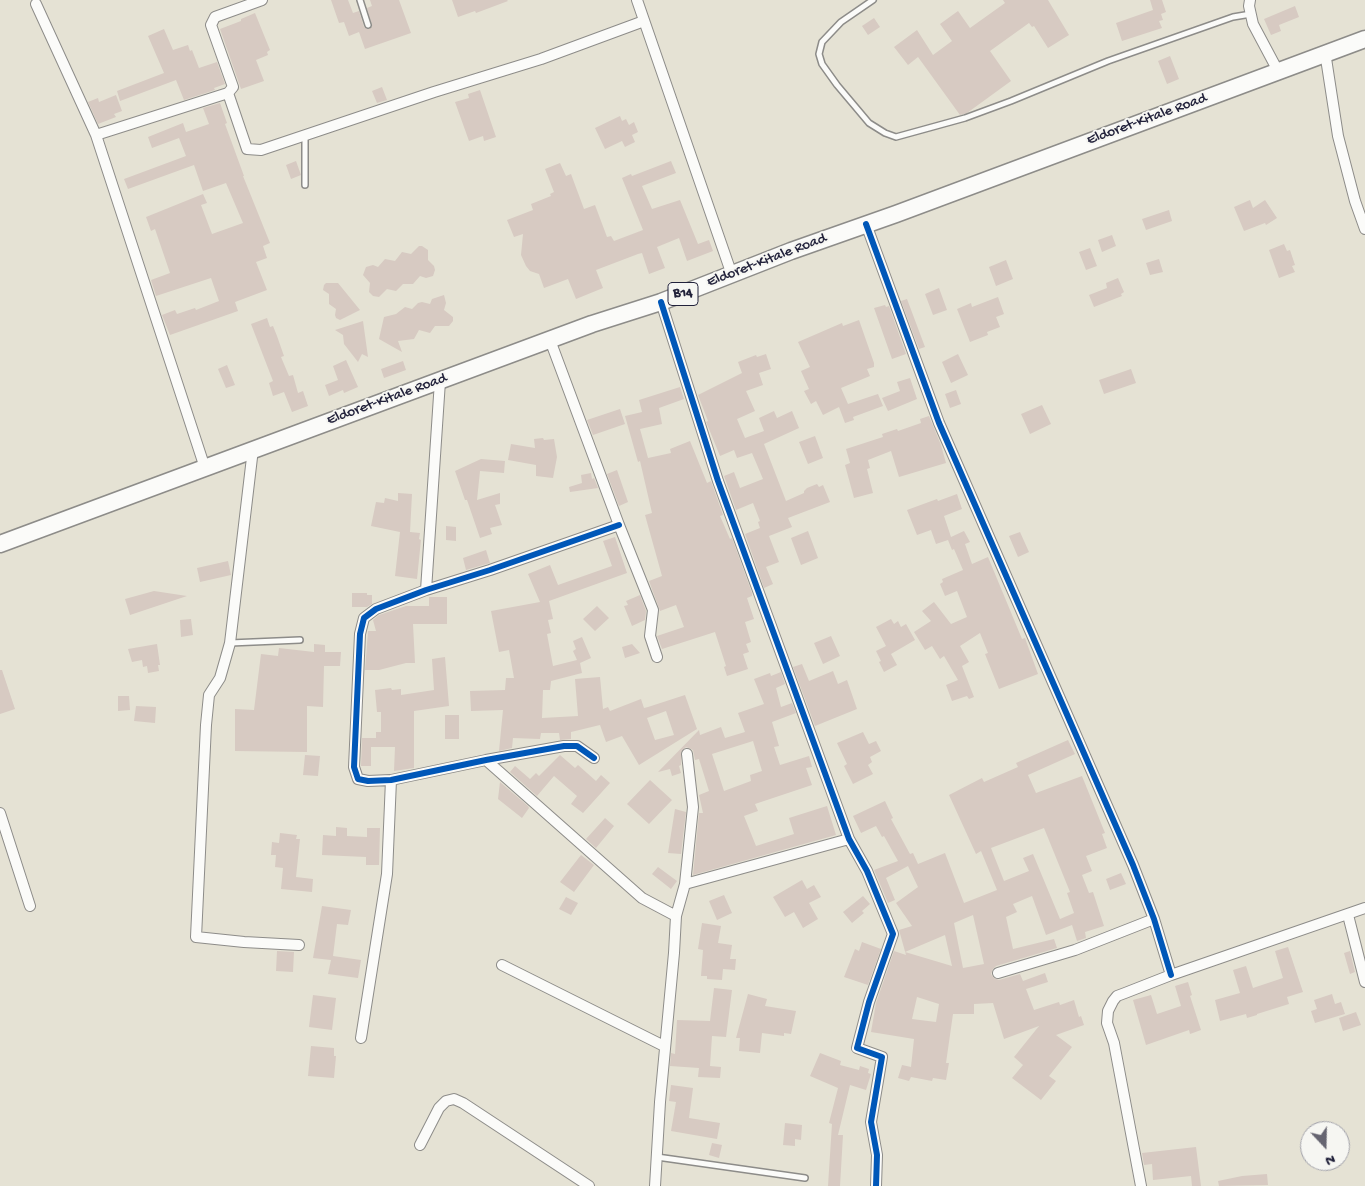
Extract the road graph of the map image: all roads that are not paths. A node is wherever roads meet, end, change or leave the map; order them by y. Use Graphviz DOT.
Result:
graph roads {
  1 [pos="262,0"];
  2 [pos="360,0"];
  3 [pos="637,0"];
  4 [pos="874,0"];
  5 [pos="1250,0"];
  6 [pos="36,4"];
  7 [pos="1250,14"];
  8 [pos="644,21"];
  9 [pos="368,25"];
  10 [pos="1365,38"];
  11 [pos="1326,52"];
  12 [pos="1278,72"];
  13 [pos="228,93"];
  14 [pos="96,135"];
  15 [pos="305,136"];
  16 [pos="305,186"];
  17 [pos="866,224"];
  18 [pos="1365,228"];
  19 [pos="732,275"];
  20 [pos="661,302"];
  21 [pos="550,340"];
  22 [pos="440,381"];
  23 [pos="253,449"];
  24 [pos="205,468"];
  25 [pos="618,525"];
  26 [pos="0,544"];
  27 [pos="426,590"];
  28 [pos="300,640"];
  29 [pos="230,643"];
  30 [pos="657,657"];
  31 [pos="687,754"];
  32 [pos="594,758"];
  33 [pos="486,760"];
  34 [pos="391,780"];
  35 [pos="0,814"];
  36 [pos="849,839"];
  37 [pos="685,884"];
  38 [pos="30,906"];
  39 [pos="1365,908"];
  40 [pos="1348,915"];
  41 [pos="676,916"];
  42 [pos="1154,919"];
  43 [pos="299,945"];
  44 [pos="502,965"];
  45 [pos="998,973"];
  46 [pos="1171,975"];
  47 [pos="1365,982"];
  48 [pos="361,1038"];
  49 [pos="664,1046"];
  50 [pos="420,1145"];
  51 [pos="657,1156"];
  52 [pos="805,1178"];
  53 [pos="589,1186"];
  54 [pos="655,1186"];
  55 [pos="876,1186"];
  56 [pos="1141,1186"];
  1 -- 13 [label="street"];
  2 -- 9 [label="lane"];
  3 -- 8 [label="street"];
  4 -- 7 [label="lane"];
  5 -- 7 [label="street"];
  6 -- 14 [label="street"];
  7 -- 12 [label="street"];
  8 -- 15 [label="street"];
  8 -- 19 [label="street"];
  10 -- 11 [label="highway, Eldoret-Kitale Road / B14"];
  11 -- 12 [label="highway, Eldoret-Kitale Road / B14"];
  11 -- 18 [label="street"];
  12 -- 17 [label="highway, Eldoret-Kitale Road / B14"];
  13 -- 14 [label="street"];
  13 -- 15 [label="street"];
  14 -- 24 [label="street"];
  15 -- 16 [label="lane"];
  17 -- 19 [label="highway, Eldoret-Kitale Road / B14"];
  17 -- 42 [label="street"];
  19 -- 20 [label="highway, Eldoret-Kitale Road / B14"];
  20 -- 21 [label="highway, Eldoret-Kitale Road / B14"];
  20 -- 36 [label="street"];
  21 -- 22 [label="highway, Eldoret-Kitale Road / B14"];
  21 -- 25 [label="street"];
  22 -- 23 [label="highway, Eldoret-Kitale Road / B14"];
  22 -- 27 [label="street"];
  23 -- 24 [label="highway, Eldoret-Kitale Road / B14"];
  23 -- 29 [label="street"];
  24 -- 26 [label="highway, Eldoret-Kitale Road / B14"];
  25 -- 27 [label="street"];
  25 -- 30 [label="street"];
  27 -- 34 [label="street"];
  28 -- 29 [label="lane"];
  29 -- 43 [label="street"];
  31 -- 37 [label="street"];
  32 -- 33 [label="street"];
  33 -- 34 [label="street"];
  33 -- 41 [label="street"];
  34 -- 48 [label="street"];
  35 -- 38 [label="street"];
  36 -- 37 [label="street"];
  36 -- 55 [label="street"];
  37 -- 41 [label="street"];
  39 -- 40 [label="street"];
  40 -- 46 [label="street"];
  40 -- 47 [label="street"];
  41 -- 49 [label="street"];
  42 -- 45 [label="street"];
  42 -- 46 [label="street"];
  44 -- 49 [label="street"];
  46 -- 56 [label="street"];
  49 -- 51 [label="street"];
  50 -- 53 [label="street"];
  51 -- 52 [label="lane"];
  51 -- 54 [label="street"];
}
